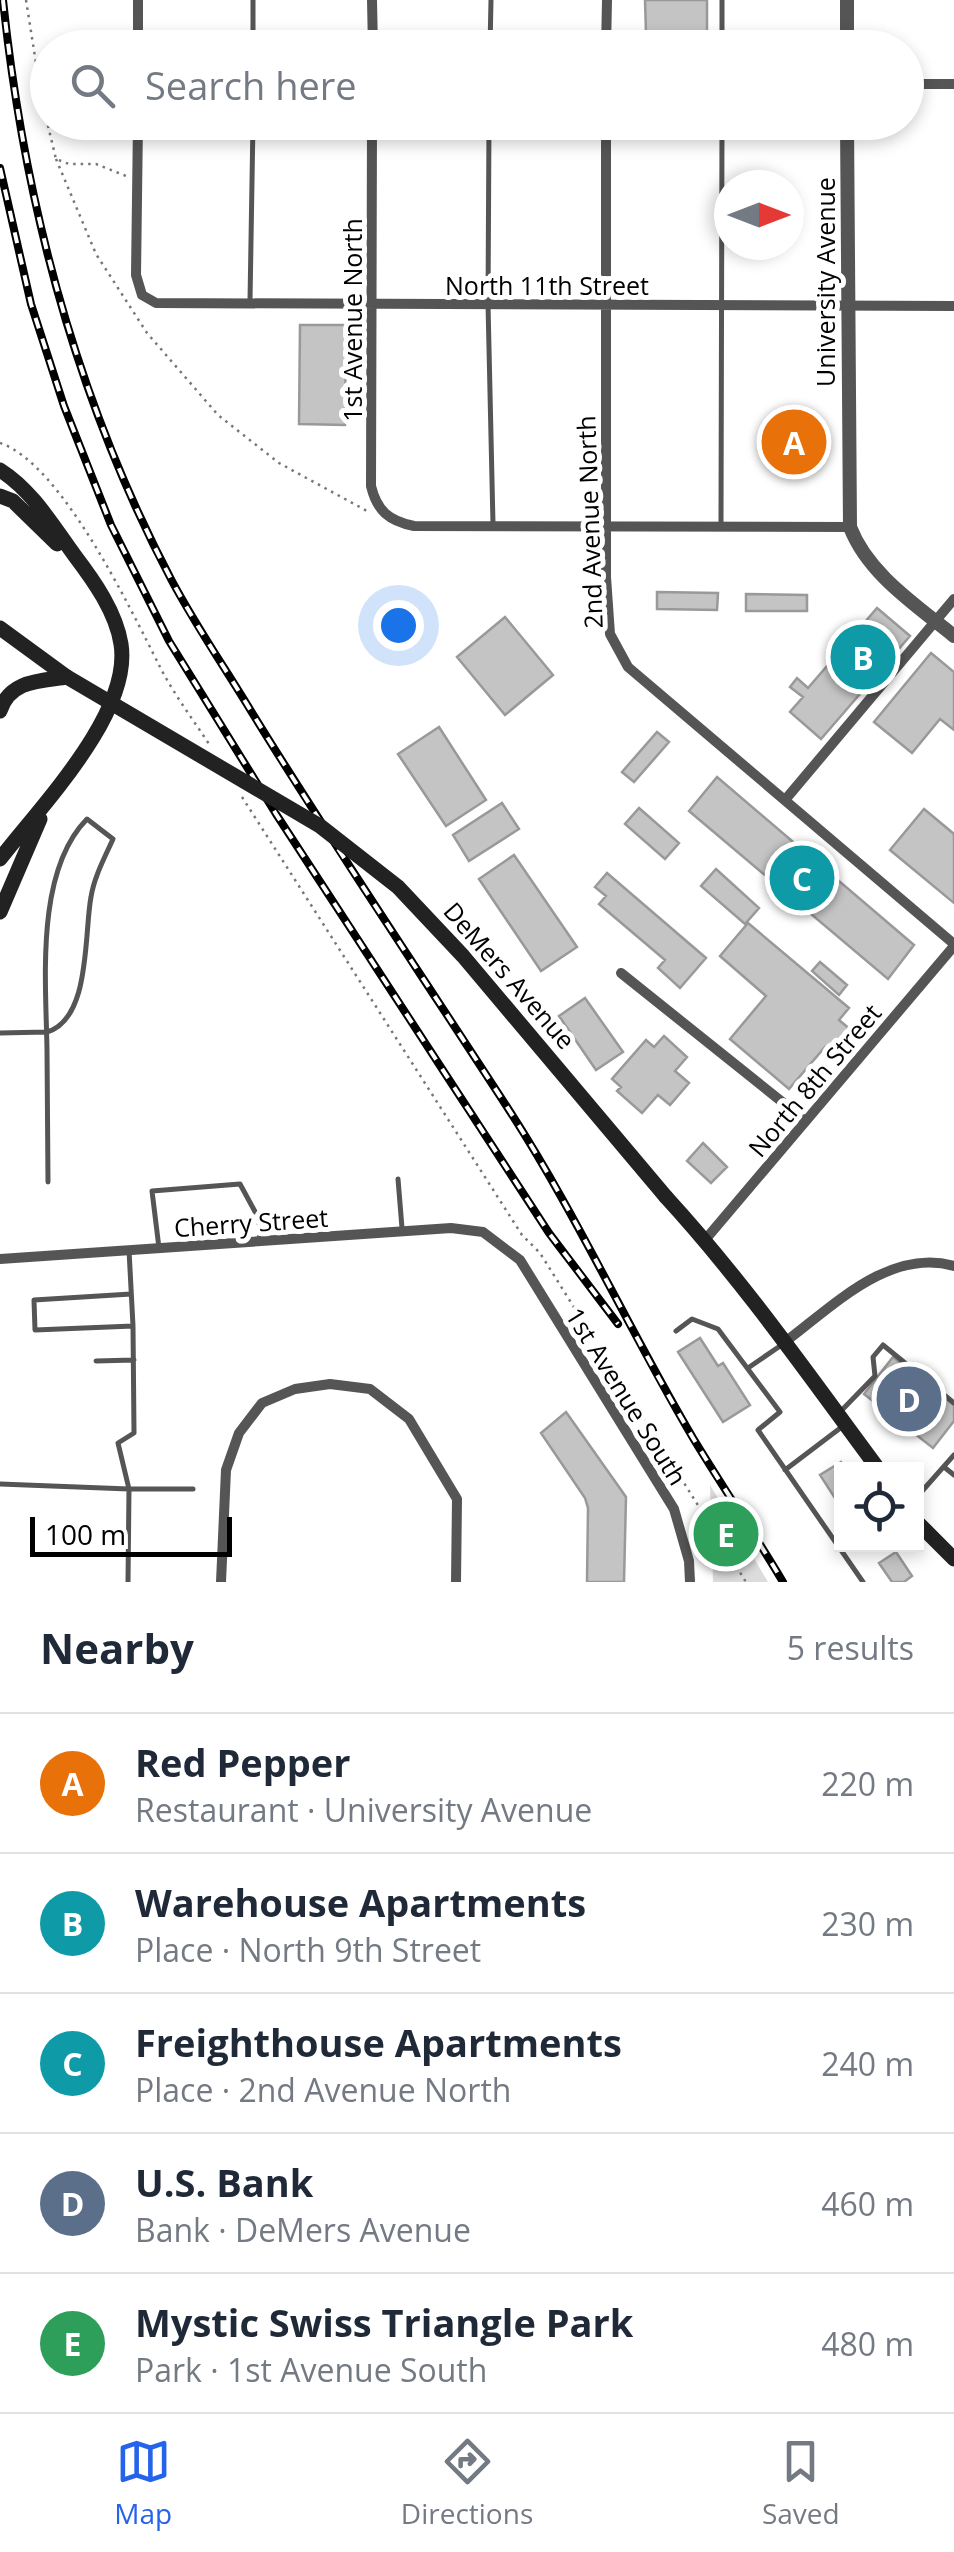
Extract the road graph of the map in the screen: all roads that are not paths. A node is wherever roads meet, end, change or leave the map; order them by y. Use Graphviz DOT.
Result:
graph roads {
  1 [pos="138,0"];
  2 [pos="252,0"];
  3 [pos="372,0"];
  4 [pos="491,0"];
  5 [pos="607,0"];
  6 [pos="722,0"];
  7 [pos="847,0"];
  8 [pos="138,30"];
  9 [pos="253,30"];
  10 [pos="372,30"];
  11 [pos="490,30"];
  12 [pos="606,30"];
  13 [pos="722,30"];
  14 [pos="847,30"];
  15 [pos="924,84"];
  16 [pos="954,84"];
  17 [pos="138,140"];
  18 [pos="253,140"];
  19 [pos="372,140"];
  20 [pos="489,140"];
  21 [pos="606,140"];
  22 [pos="722,140"];
  23 [pos="846,140"];
  24 [pos="250,304"];
  25 [pos="372,304"];
  26 [pos="488,304"];
  27 [pos="606,304"];
  28 [pos="720,305"];
  29 [pos="846,305"];
  30 [pos="954,306"];
  31 [pos="0,470"];
  32 [pos="0,496"];
  33 [pos="494,526"];
  34 [pos="606,526"];
  35 [pos="720,527"];
  36 [pos="850,527"];
  37 [pos="86,571"];
  38 [pos="954,599"];
  39 [pos="935,621"];
  40 [pos="0,628"];
  41 [pos="954,636"];
  42 [pos="68,677"];
  43 [pos="0,711"];
  44 [pos="61,780"];
  45 [pos="785,800"];
  46 [pos="0,859"];
  47 [pos="0,912"];
  48 [pos="954,945"];
  49 [pos="620,973"];
  50 [pos="46,1032"];
  51 [pos="0,1033"];
  52 [pos="806,1121"];
  53 [pos="398,1180"];
  54 [pos="48,1182"];
  55 [pos="402,1232"];
  56 [pos="705,1240"];
  57 [pos="260,1242"];
  58 [pos="502,1244"];
  59 [pos="159,1248"];
  60 [pos="129,1250"];
  61 [pos="0,1259"];
  62 [pos="954,1266"];
  63 [pos="131,1294"];
  64 [pos="132,1326"];
  65 [pos="676,1331"];
  66 [pos="785,1342"];
  67 [pos="134,1360"];
  68 [pos="96,1361"];
  69 [pos="748,1368"];
  70 [pos="954,1402"];
  71 [pos="842,1419"];
  72 [pos="954,1455"];
  73 [pos="873,1462"];
  74 [pos="944,1467"];
  75 [pos="786,1470"];
  76 [pos="954,1475"];
  77 [pos="0,1484"];
  78 [pos="129,1489"];
  79 [pos="192,1489"];
  80 [pos="924,1489"];
  81 [pos="924,1529"];
  82 [pos="954,1558"];
  83 [pos="128,1582"];
  84 [pos="221,1582"];
  85 [pos="456,1582"];
  86 [pos="690,1582"];
  87 [pos="863,1582"];
  1 -- 8 [label="street"];
  2 -- 9 [label="lane"];
  3 -- 10 [label="street"];
  4 -- 11 [label="lane"];
  5 -- 12 [label="street"];
  6 -- 13 [label="lane"];
  7 -- 14 [label="street"];
  15 -- 16 [label="street"];
  17 -- 24 [label="street, North 11th Street"];
  18 -- 24 [label="lane"];
  19 -- 25 [label="street, 1st Avenue North"];
  20 -- 26 [label="lane"];
  21 -- 27 [label="street, 2nd Avenue North"];
  22 -- 28 [label="lane"];
  23 -- 29 [label="street, University Avenue"];
  24 -- 25 [label="street, North 11th Street"];
  25 -- 26 [label="street, North 11th Street"];
  25 -- 33 [label="street, 1st Avenue North"];
  26 -- 27 [label="street, North 11th Street"];
  26 -- 33 [label="lane"];
  27 -- 28 [label="street, North 11th Street"];
  27 -- 34 [label="street, 2nd Avenue North"];
  28 -- 29 [label="street, North 11th Street"];
  28 -- 35 [label="lane"];
  29 -- 30 [label="street, North 11th Street"];
  29 -- 36 [label="street, University Avenue"];
  31 -- 37 [label="main road"];
  32 -- 37 [label="main road"];
  33 -- 34 [label="street"];
  34 -- 35 [label="street"];
  34 -- 45 [label="street, 2nd Avenue North"];
  35 -- 36 [label="street"];
  36 -- 39 [label="street, University Avenue"];
  37 -- 44 [label="main road"];
  38 -- 39 [label="street"];
  39 -- 41 [label="street, University Avenue"];
  39 -- 45 [label="street"];
  40 -- 42 [label="main road, DeMers Avenue"];
  42 -- 43 [label="main road"];
  42 -- 56 [label="main road, DeMers Avenue, bridge"];
  44 -- 46 [label="main road"];
  44 -- 47 [label="main road"];
  45 -- 48 [label="street, 2nd Avenue North"];
  48 -- 52 [label="street, North 8th Street"];
  49 -- 52 [label="street"];
  50 -- 50 [label="lane"];
  50 -- 51 [label="lane"];
  50 -- 54 [label="lane"];
  52 -- 56 [label="street, North 8th Street"];
  53 -- 55 [label="lane"];
  55 -- 57 [label="street, Cherry Street"];
  55 -- 58 [label="street, Cherry Street"];
  56 -- 66 [label="main road, DeMers Avenue"];
  57 -- 59 [label="street, Cherry Street"];
  57 -- 59 [label="lane"];
  58 -- 86 [label="street, 1st Avenue South"];
  59 -- 60 [label="street, Cherry Street"];
  60 -- 61 [label="street, Cherry Street"];
  60 -- 63 [label="lane"];
  62 -- 66 [label="street"];
  63 -- 64 [label="lane"];
  63 -- 64 [label="lane"];
  64 -- 67 [label="lane"];
  65 -- 69 [label="lane"];
  66 -- 69 [label="lane"];
  66 -- 71 [label="main road, DeMers Avenue"];
  67 -- 68 [label="lane"];
  67 -- 78 [label="lane"];
  69 -- 75 [label="lane"];
  70 -- 71 [label="lane"];
  71 -- 73 [label="main road, DeMers Avenue"];
  71 -- 75 [label="lane"];
  72 -- 74 [label="lane"];
  74 -- 76 [label="lane"];
  74 -- 80 [label="lane"];
  75 -- 87 [label="lane"];
  77 -- 78 [label="lane"];
  78 -- 79 [label="lane"];
  78 -- 83 [label="lane"];
  81 -- 82 [label="main road"];
  84 -- 85 [label="street"];
}
